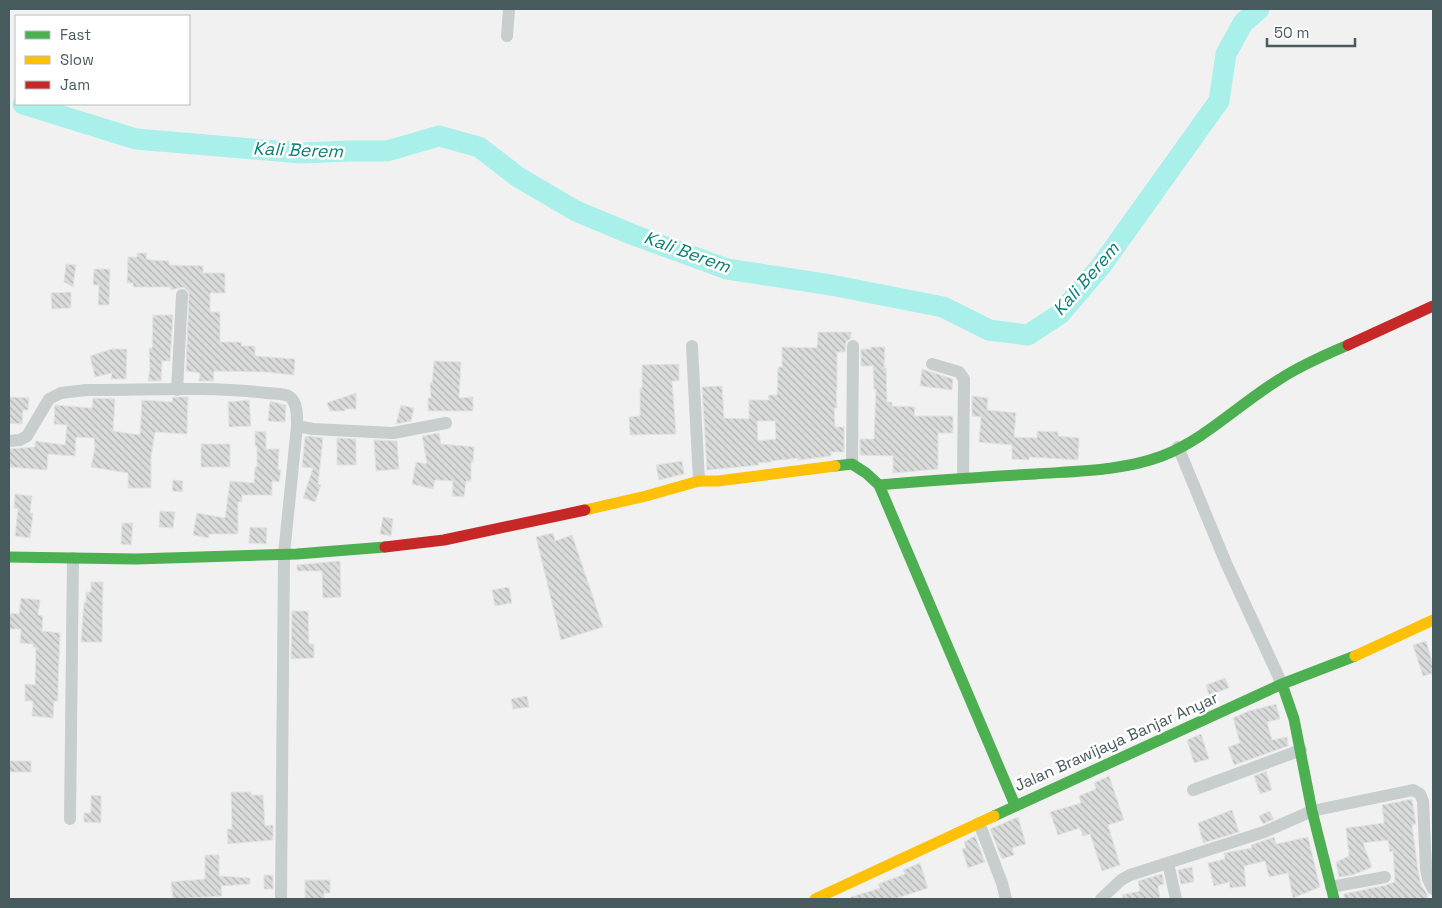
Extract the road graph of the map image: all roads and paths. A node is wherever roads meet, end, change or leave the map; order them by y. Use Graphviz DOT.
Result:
graph roads {
  1 [pos="509,9"];
  2 [pos="507,36"];
  3 [pos="182,296"];
  4 [pos="1433,306"];
  5 [pos="692,346"];
  6 [pos="853,346"];
  7 [pos="932,364"];
  8 [pos="177,390"];
  9 [pos="446,423"];
  10 [pos="297,426"];
  11 [pos="9,441"];
  12 [pos="1178,447"];
  13 [pos="852,464"];
  14 [pos="963,478"];
  15 [pos="699,481"];
  16 [pos="879,485"];
  17 [pos="284,554"];
  18 [pos="9,557"];
  19 [pos="73,558"];
  20 [pos="1433,620"];
  21 [pos="1282,684"];
  22 [pos="1301,750"];
  23 [pos="1193,790"];
  24 [pos="1015,805"];
  25 [pos="1312,811"];
  26 [pos="70,819"];
  27 [pos="979,823"];
  28 [pos="1168,863"];
  29 [pos="1385,876"];
  30 [pos="1433,889"];
  31 [pos="1332,893"];
  32 [pos="281,899"];
  33 [pos="815,899"];
  34 [pos="1006,899"];
  35 [pos="1101,899"];
  36 [pos="1176,899"];
  1 -- 2 [label="street"];
  3 -- 8 [label="street"];
  4 -- 12 [label="street"];
  5 -- 15 [label="street"];
  6 -- 13 [label="street"];
  7 -- 14 [label="street"];
  8 -- 10 [label="street"];
  8 -- 11 [label="street"];
  9 -- 10 [label="street"];
  10 -- 17 [label="street"];
  12 -- 14 [label="street"];
  12 -- 21 [label="street"];
  13 -- 15 [label="street"];
  13 -- 16 [label="street"];
  14 -- 16 [label="street"];
  15 -- 17 [label="street"];
  16 -- 24 [label="street"];
  17 -- 19 [label="street"];
  17 -- 32 [label="street"];
  18 -- 19 [label="street"];
  19 -- 26 [label="street"];
  20 -- 21 [label="street, Jalan Brawijaya Banjar Anyar"];
  21 -- 22 [label="street"];
  21 -- 24 [label="street, Jalan Brawijaya Banjar Anyar"];
  22 -- 23 [label="street"];
  22 -- 25 [label="street"];
  24 -- 27 [label="street, Jalan Brawijaya Banjar Anyar"];
  25 -- 28 [label="street"];
  25 -- 30 [label="street"];
  25 -- 31 [label="street"];
  27 -- 33 [label="street, Jalan Brawijaya Banjar Anyar"];
  27 -- 34 [label="street"];
  28 -- 35 [label="street"];
  28 -- 36 [label="street"];
  29 -- 31 [label="street"];
}
